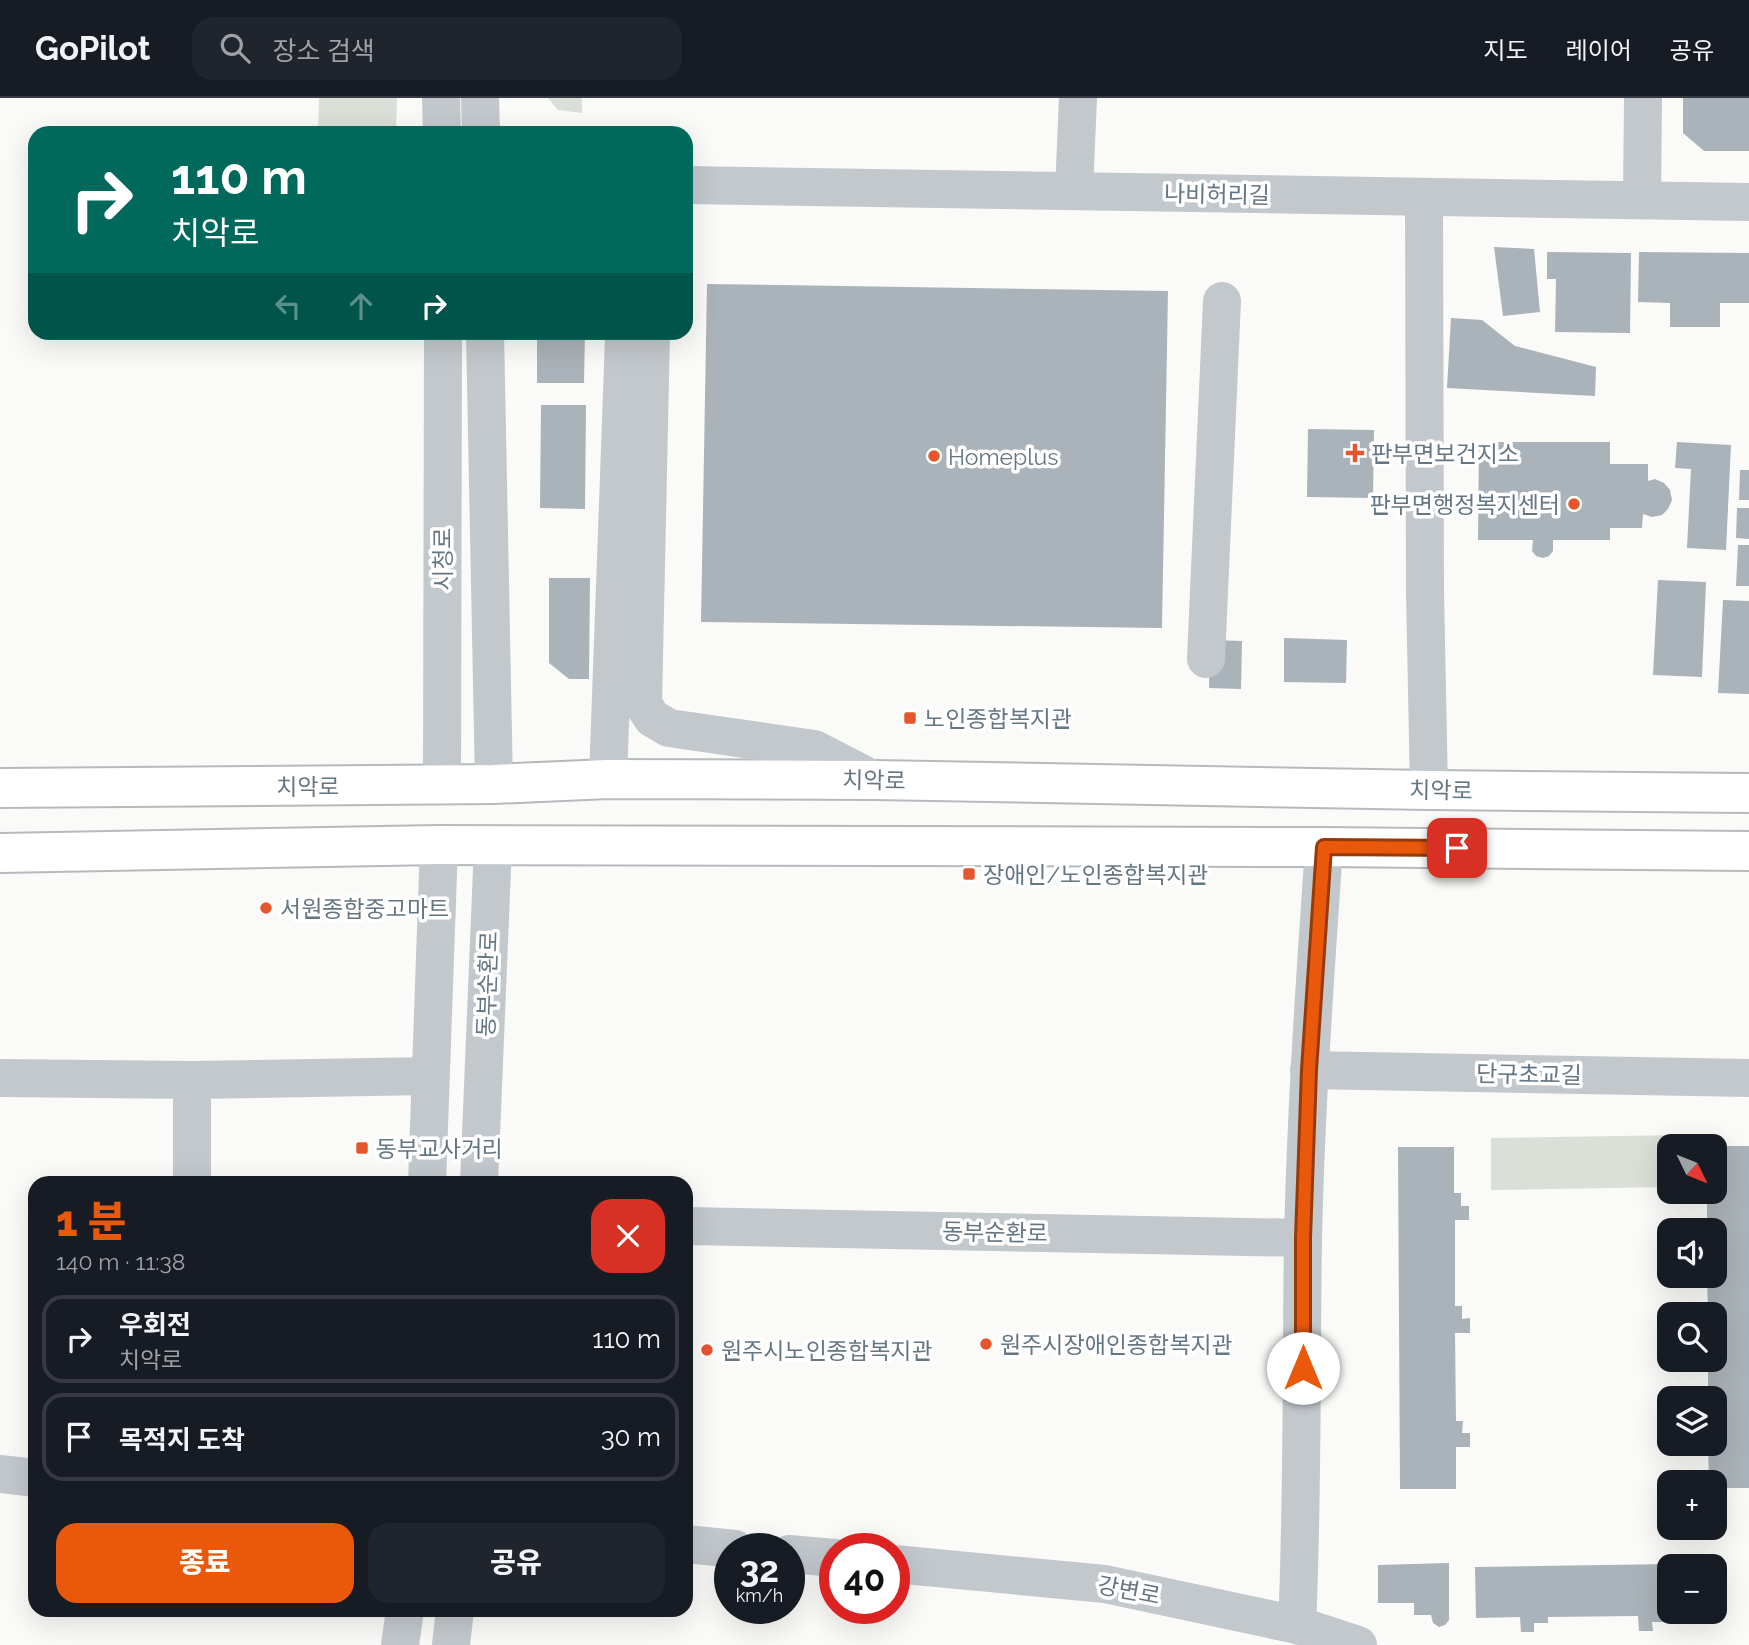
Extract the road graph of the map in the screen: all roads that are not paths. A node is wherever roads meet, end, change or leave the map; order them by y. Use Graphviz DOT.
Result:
graph roads {
  1 [pos="441,98"];
  2 [pos="480,98"];
  3 [pos="1077,98"];
  4 [pos="1643,98"];
  5 [pos="442,126"];
  6 [pos="481,126"];
  7 [pos="693,185"];
  8 [pos="1074,191"];
  9 [pos="1424,197"];
  10 [pos="1642,200"];
  11 [pos="1749,202"];
  12 [pos="1222,301"];
  13 [pos="443,340"];
  14 [pos="485,340"];
  15 [pos="625,340"];
  16 [pos="651,340"];
  17 [pos="1206,659"];
  18 [pos="608,779"];
  19 [pos="874,780"];
  20 [pos="494,784"];
  21 [pos="442,785"];
  22 [pos="0,788"];
  23 [pos="1429,790"];
  24 [pos="1749,793"];
  25 [pos="439,845"];
  26 [pos="493,845"];
  27 [pos="1324,847"];
  28 [pos="1749,851"];
  29 [pos="0,853"];
  30 [pos="1309,1070"];
  31 [pos="430,1076"];
  32 [pos="0,1078"];
  33 [pos="1749,1078"];
  34 [pos="192,1080"];
  35 [pos="192,1176"];
  36 [pos="427,1176"];
  37 [pos="479,1176"];
  38 [pos="693,1226"];
  39 [pos="1303,1238"];
  40 [pos="0,1474"];
  41 [pos="28,1477"];
  42 [pos="693,1545"];
  43 [pos="714,1547"];
  44 [pos="910,1566"];
  45 [pos="404,1617"];
  46 [pos="453,1617"];
  47 [pos="1297,1625"];
  48 [pos="400,1645"];
  49 [pos="451,1645"];
  50 [pos="1358,1645"];
  1 -- 5 [label="street"];
  2 -- 6 [label="street"];
  3 -- 8 [label="street"];
  4 -- 10 [label="street"];
  7 -- 8 [label="street, 나비허리길"];
  8 -- 9 [label="street, 나비허리길"];
  9 -- 10 [label="street, 나비허리길"];
  9 -- 23 [label="street"];
  10 -- 11 [label="street, 나비허리길"];
  12 -- 17 [label="street"];
  13 -- 21 [label="street, 시청로"];
  14 -- 20 [label="street, 시청로"];
  15 -- 18 [label="street"];
  16 -- 19 [label="street"];
  18 -- 19 [label="main road, 치악로"];
  18 -- 20 [label="main road, 치악로"];
  19 -- 23 [label="main road, 치악로"];
  20 -- 21 [label="main road, 치악로"];
  20 -- 26 [label="main road, 동부순환로"];
  21 -- 22 [label="main road, 치악로"];
  21 -- 25 [label="main road"];
  23 -- 24 [label="main road, 치악로"];
  25 -- 26 [label="main road"];
  25 -- 29 [label="main road"];
  25 -- 31 [label="street"];
  26 -- 27 [label="main road"];
  26 -- 37 [label="street, 동부순환로"];
  27 -- 28 [label="main road"];
  27 -- 30 [label="street"];
  30 -- 33 [label="street, 단구초교길"];
  30 -- 39 [label="street"];
  31 -- 34 [label="street"];
  31 -- 36 [label="street"];
  32 -- 34 [label="street"];
  34 -- 35 [label="street"];
  38 -- 39 [label="street, 동부순환로"];
  39 -- 47 [label="street"];
  40 -- 41 [label="street"];
  42 -- 43 [label="street"];
  44 -- 47 [label="street, 강변로"];
  45 -- 48 [label="street"];
  46 -- 49 [label="street"];
  47 -- 50 [label="street, 강변로"];
}
